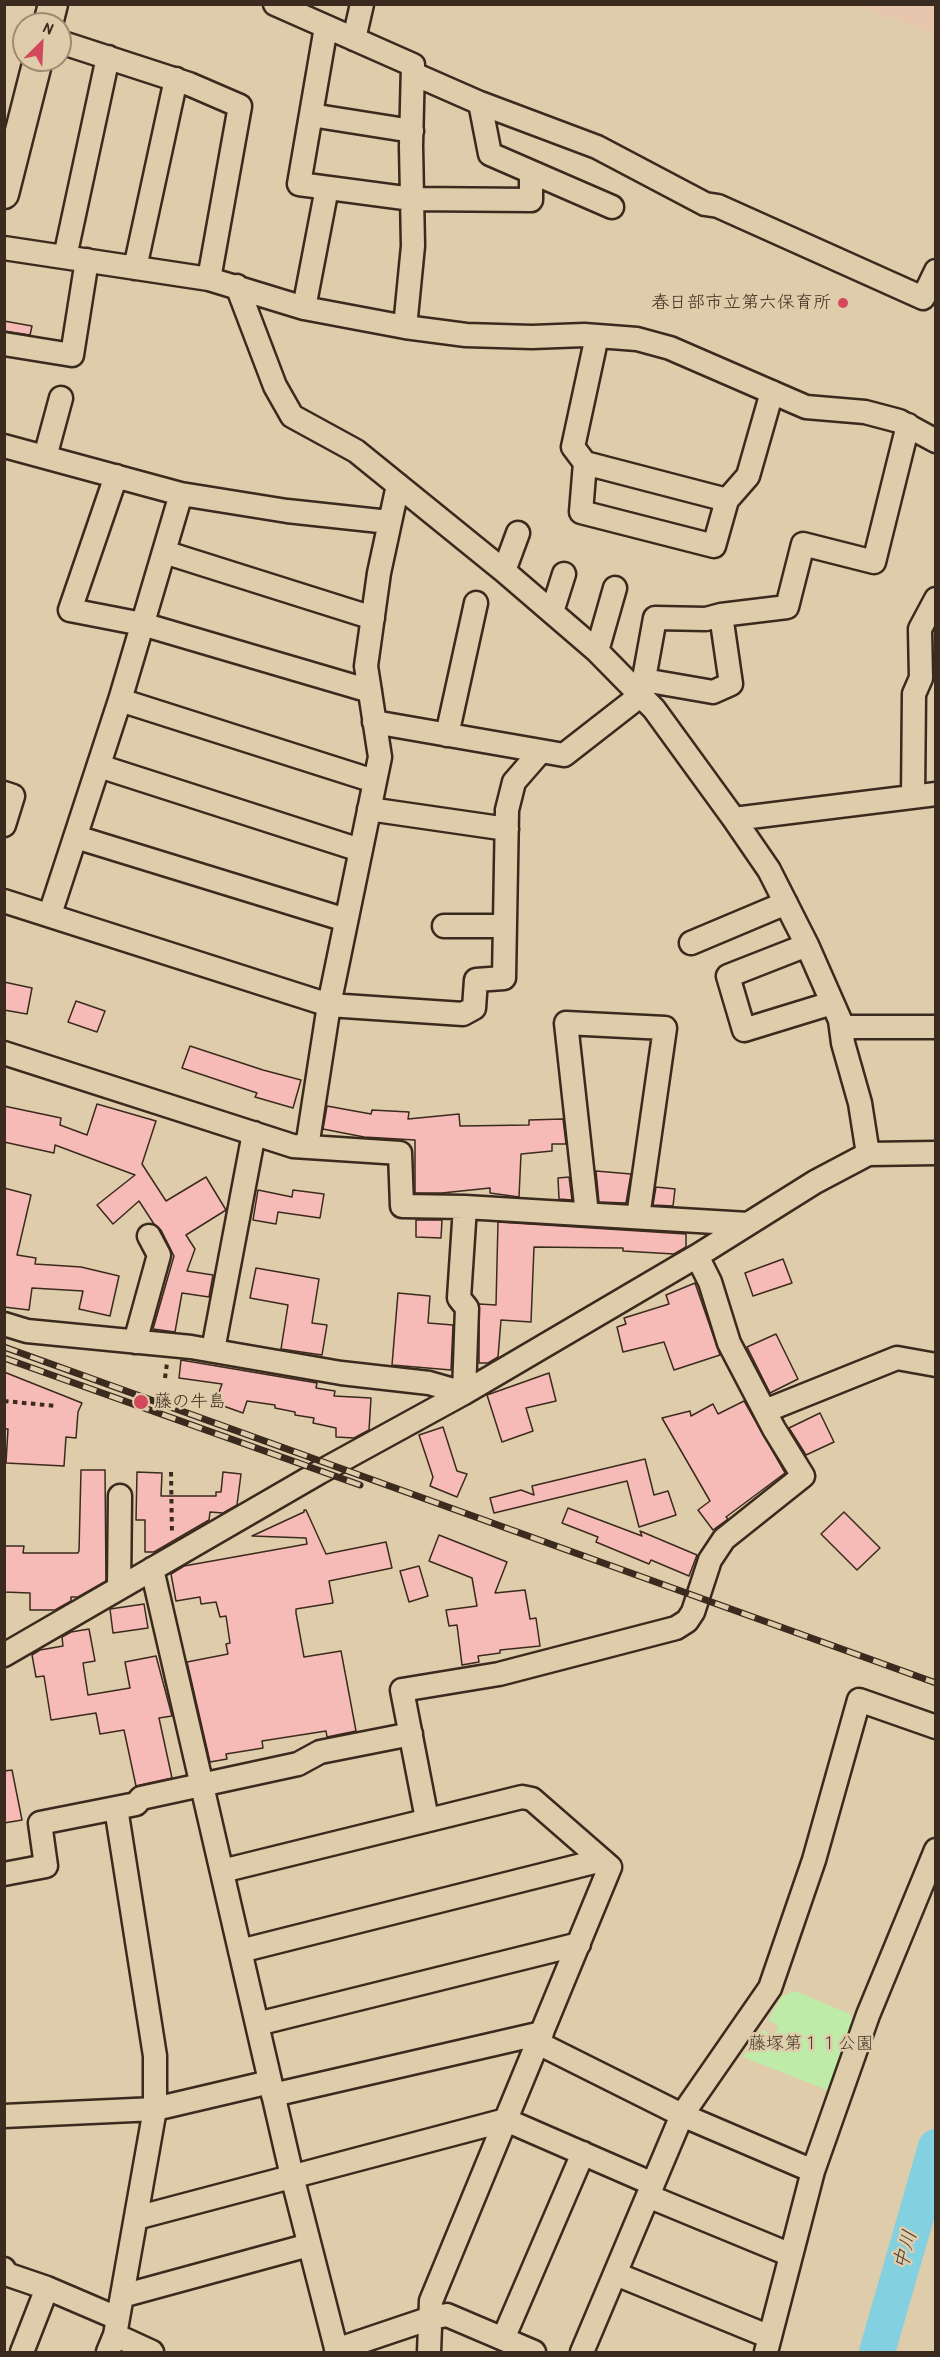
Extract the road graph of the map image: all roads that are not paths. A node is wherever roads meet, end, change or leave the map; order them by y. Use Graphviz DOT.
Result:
graph roads {
  1 [pos="275,4"];
  2 [pos="362,4"];
  3 [pos="326,27"];
  4 [pos="354,39"];
  5 [pos="72,46"];
  6 [pos="108,57"];
  7 [pos="35,72"];
  8 [pos="414,74"];
  9 [pos="176,79"];
  10 [pos="480,103"];
  11 [pos="310,115"];
  12 [pos="411,131"];
  13 [pos="531,172"];
  14 [pos="327,188"];
  15 [pos="4,194"];
  16 [pos="412,199"];
  17 [pos="612,207"];
  18 [pos="4,248"];
  19 [pos="64,257"];
  20 [pos="87,260"];
  21 [pos="135,268"];
  22 [pos="936,271"];
  23 [pos="209,279"];
  24 [pos="237,286"];
  25 [pos="304,308"];
  26 [pos="405,327"];
  27 [pos="597,336"];
  28 [pos="4,344"];
  29 [pos="772,392"];
  30 [pos="61,398"];
  31 [pos="908,425"];
  32 [pos="936,441"];
  33 [pos="4,446"];
  34 [pos="45,457"];
  35 [pos="585,463"];
  36 [pos="116,477"];
  37 [pos="398,485"];
  38 [pos="181,494"];
  39 [pos="728,500"];
  40 [pos="389,522"];
  41 [pos="518,533"];
  42 [pos="164,552"];
  43 [pos="504,570"];
  44 [pos="564,574"];
  45 [pos="615,588"];
  46 [pos="936,599"];
  47 [pos="476,603"];
  48 [pos="552,612"];
  49 [pos="721,615"];
  50 [pos="373,618"];
  51 [pos="142,624"];
  52 [pos="597,651"];
  53 [pos="642,688"];
  54 [pos="370,691"];
  55 [pos="120,700"];
  56 [pos="374,722"];
  57 [pos="447,735"];
  58 [pos="541,751"];
  59 [pos="99,766"];
  60 [pos="374,781"];
  61 [pos="4,793"];
  62 [pos="936,794"];
  63 [pos="913,797"];
  64 [pos="369,809"];
  65 [pos="734,819"];
  66 [pos="4,825"];
  67 [pos="507,829"];
  68 [pos="76,837"];
  69 [pos="360,850"];
  70 [pos="4,901"];
  71 [pos="786,903"];
  72 [pos="50,914"];
  73 [pos="346,920"];
  74 [pos="444,926"];
  75 [pos="505,926"];
  76 [pos="691,943"];
  77 [pos="807,945"];
  78 [pos="832,1004"];
  79 [pos="329,1005"];
  80 [pos="936,1027"];
  81 [pos="841,1028"];
  82 [pos="4,1053"];
  83 [pos="254,1133"];
  84 [pos="307,1147"];
  85 [pos="936,1153"];
  86 [pos="868,1154"];
  87 [pos="465,1207"];
  88 [pos="587,1214"];
  89 [pos="638,1217"];
  90 [pos="747,1224"];
  91 [pos="149,1236"];
  92 [pos="697,1256"];
  93 [pos="4,1324"];
  94 [pos="135,1342"];
  95 [pos="213,1350"];
  96 [pos="936,1365"];
  97 [pos="464,1393"];
  98 [pos="765,1411"];
  99 [pos="120,1496"];
  100 [pos="152,1569"];
  101 [pos="118,1588"];
  102 [pos="4,1655"];
  103 [pos="936,1727"];
  104 [pos="411,1734"];
  105 [pos="202,1785"];
  106 [pos="116,1808"];
  107 [pos="427,1819"];
  108 [pos="936,1850"];
  109 [pos="602,1860"];
  110 [pos="222,1871"];
  111 [pos="4,1874"];
  112 [pos="579,1944"];
  113 [pos="240,1951"];
  114 [pos="256,2024"];
  115 [pos="540,2038"];
  116 [pos="271,2088"];
  117 [pos="155,2109"];
  118 [pos="682,2115"];
  119 [pos="4,2116"];
  120 [pos="506,2120"];
  121 [pos="583,2153"];
  122 [pos="813,2171"];
  123 [pos="292,2176"];
  124 [pos="651,2190"];
  125 [pos="136,2218"];
  126 [pos="309,2245"];
  127 [pos="791,2255"];
  128 [pos="4,2269"];
  129 [pos="616,2274"];
  130 [pos="47,2288"];
  131 [pos="431,2318"];
  132 [pos="116,2325"];
  133 [pos="502,2339"];
  134 [pos="768,2345"];
  135 [pos="336,2351"];
  136 [pos="586,2351"];
  137 [pos="22,2352"];
  138 [pos="153,2352"];
  139 [pos="429,2352"];
  140 [pos="534,2352"];
  1 -- 3 [label="street"];
  2 -- 4 [label="street"];
  3 -- 4 [label="street"];
  3 -- 11 [label="street"];
  4 -- 8 [label="street"];
  5 -- 6 [label="street"];
  6 -- 9 [label="street"];
  6 -- 19 [label="street"];
  7 -- 15 [label="main road"];
  8 -- 10 [label="street"];
  8 -- 12 [label="street"];
  9 -- 21 [label="street"];
  9 -- 23 [label="street"];
  10 -- 13 [label="street"];
  10 -- 22 [label="street"];
  11 -- 12 [label="street"];
  11 -- 14 [label="street"];
  12 -- 16 [label="street"];
  13 -- 16 [label="street"];
  13 -- 17 [label="street"];
  14 -- 16 [label="street"];
  14 -- 25 [label="street"];
  16 -- 26 [label="street"];
  18 -- 19 [label="street"];
  19 -- 20 [label="street"];
  20 -- 21 [label="street"];
  20 -- 28 [label="street"];
  21 -- 23 [label="street"];
  23 -- 24 [label="street"];
  24 -- 25 [label="street"];
  24 -- 37 [label="street"];
  25 -- 26 [label="street"];
  26 -- 27 [label="street"];
  27 -- 29 [label="street"];
  27 -- 35 [label="street"];
  29 -- 31 [label="street"];
  29 -- 39 [label="street"];
  30 -- 34 [label="street"];
  31 -- 32 [label="street"];
  31 -- 49 [label="street"];
  33 -- 34 [label="street"];
  34 -- 36 [label="street"];
  35 -- 39 [label="street"];
  35 -- 39 [label="street"];
  36 -- 38 [label="street"];
  36 -- 51 [label="street"];
  37 -- 40 [label="street"];
  37 -- 43 [label="street"];
  38 -- 40 [label="street"];
  38 -- 42 [label="street"];
  40 -- 50 [label="street"];
  41 -- 43 [label="street"];
  42 -- 50 [label="street"];
  42 -- 51 [label="street"];
  43 -- 48 [label="street"];
  44 -- 48 [label="street"];
  45 -- 52 [label="street"];
  46 -- 63 [label="street"];
  47 -- 57 [label="street"];
  48 -- 52 [label="street"];
  49 -- 53 [label="street"];
  49 -- 53 [label="street"];
  50 -- 54 [label="street"];
  51 -- 54 [label="street"];
  51 -- 55 [label="street"];
  52 -- 53 [label="street"];
  53 -- 58 [label="street"];
  53 -- 65 [label="street"];
  54 -- 56 [label="street"];
  55 -- 59 [label="street"];
  55 -- 60 [label="street"];
  56 -- 57 [label="street"];
  56 -- 60 [label="street"];
  57 -- 58 [label="street"];
  58 -- 67 [label="street"];
  59 -- 68 [label="street"];
  59 -- 69 [label="street"];
  60 -- 64 [label="street"];
  61 -- 66 [label="street"];
  62 -- 63 [label="street"];
  63 -- 65 [label="street"];
  64 -- 67 [label="street"];
  64 -- 69 [label="street"];
  65 -- 71 [label="street"];
  67 -- 75 [label="street"];
  68 -- 72 [label="street"];
  68 -- 73 [label="street"];
  69 -- 73 [label="street"];
  70 -- 72 [label="street"];
  71 -- 76 [label="street"];
  71 -- 77 [label="street"];
  72 -- 79 [label="street"];
  73 -- 79 [label="street"];
  74 -- 75 [label="street"];
  75 -- 79 [label="street"];
  77 -- 78 [label="street"];
  77 -- 78 [label="street"];
  78 -- 81 [label="street"];
  79 -- 84 [label="street"];
  80 -- 81 [label="street"];
  81 -- 86 [label="street"];
  82 -- 83 [label="street"];
  83 -- 84 [label="street"];
  83 -- 95 [label="street"];
  84 -- 87 [label="street"];
  85 -- 86 [label="street"];
  86 -- 90 [label="street"];
  87 -- 88 [label="street"];
  87 -- 97 [label="street"];
  88 -- 89 [label="street"];
  88 -- 89 [label="street"];
  89 -- 90 [label="street"];
  90 -- 92 [label="street"];
  91 -- 94 [label="street"];
  92 -- 97 [label="street"];
  92 -- 98 [label="street"];
  93 -- 94 [label="street"];
  94 -- 95 [label="street"];
  95 -- 97 [label="street"];
  96 -- 98 [label="street"];
  97 -- 100 [label="street"];
  98 -- 104 [label="street"];
  99 -- 101 [label="street"];
  100 -- 101 [label="street"];
  100 -- 105 [label="street"];
  101 -- 102 [label="street"];
  103 -- 118 [label="street"];
  104 -- 105 [label="street"];
  104 -- 107 [label="street"];
  105 -- 106 [label="street"];
  105 -- 110 [label="street"];
  106 -- 111 [label="street"];
  106 -- 117 [label="street"];
  107 -- 109 [label="street"];
  107 -- 110 [label="street"];
  108 -- 122 [label="street"];
  109 -- 112 [label="street"];
  109 -- 113 [label="street"];
  110 -- 113 [label="street"];
  112 -- 114 [label="street"];
  112 -- 115 [label="street"];
  113 -- 114 [label="street"];
  114 -- 116 [label="street"];
  115 -- 116 [label="street"];
  115 -- 118 [label="street"];
  115 -- 120 [label="street"];
  116 -- 117 [label="street"];
  116 -- 123 [label="street"];
  117 -- 119 [label="street"];
  117 -- 125 [label="street"];
  118 -- 122 [label="street"];
  118 -- 124 [label="street"];
  120 -- 121 [label="street"];
  120 -- 123 [label="street"];
  120 -- 131 [label="street"];
  121 -- 124 [label="street"];
  121 -- 133 [label="street"];
  122 -- 127 [label="street"];
  123 -- 125 [label="street"];
  123 -- 126 [label="street"];
  124 -- 127 [label="street"];
  124 -- 129 [label="street"];
  125 -- 132 [label="street"];
  126 -- 132 [label="street"];
  126 -- 135 [label="street"];
  127 -- 134 [label="street"];
  128 -- 130 [label="street"];
  129 -- 134 [label="street"];
  129 -- 136 [label="street"];
  130 -- 132 [label="street"];
  130 -- 137 [label="street"];
  131 -- 133 [label="street"];
  131 -- 135 [label="street"];
  131 -- 139 [label="street"];
  132 -- 138 [label="street"];
  133 -- 140 [label="street"];
}
